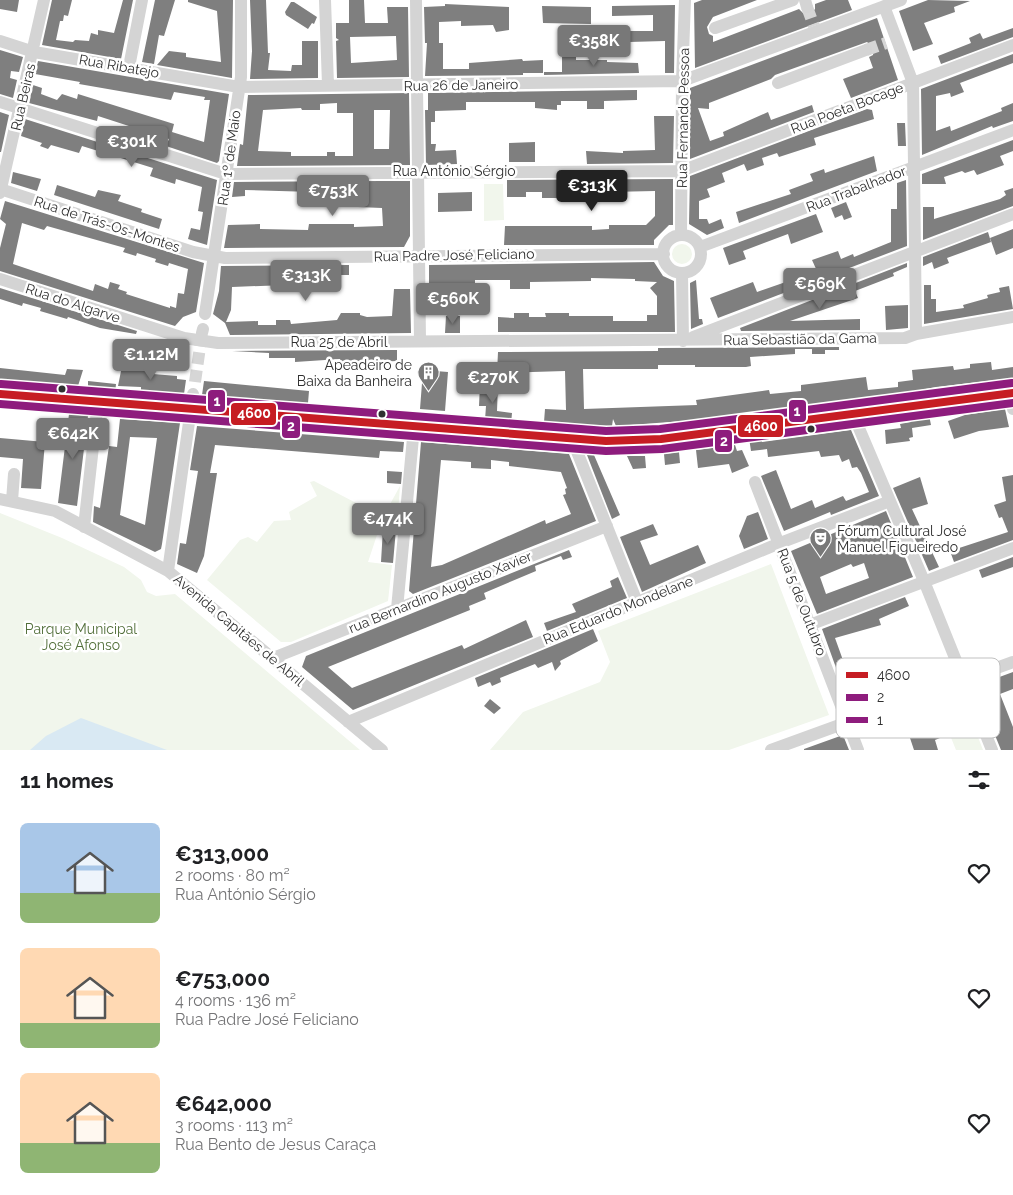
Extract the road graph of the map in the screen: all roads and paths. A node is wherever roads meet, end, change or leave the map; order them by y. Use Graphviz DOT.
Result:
graph roads {
  1 [pos="44,0"];
  2 [pos="142,0"];
  3 [pos="241,0"];
  4 [pos="325,0"];
  5 [pos="416,0"];
  6 [pos="685,0"];
  7 [pos="793,0"];
  8 [pos="901,0"];
  9 [pos="884,6"];
  10 [pos="715,28"];
  11 [pos="0,41"];
  12 [pos="1013,45"];
  13 [pos="866,50"];
  14 [pos="34,52"];
  15 [pos="129,67"];
  16 [pos="682,81"];
  17 [pos="778,83"];
  18 [pos="912,83"];
  19 [pos="328,85"];
  20 [pos="416,86"];
  21 [pos="239,87"];
  22 [pos="0,102"];
  23 [pos="20,109"];
  24 [pos="1013,130"];
  25 [pos="913,167"];
  26 [pos="417,171"];
  27 [pos="681,171"];
  28 [pos="226,174"];
  29 [pos="0,190"];
  30 [pos="1013,214"];
  31 [pos="681,235"];
  32 [pos="700,247"];
  33 [pos="915,252"];
  34 [pos="664,254"];
  35 [pos="419,256"];
  36 [pos="215,257"];
  37 [pos="682,273"];
  38 [pos="0,279"];
  39 [pos="205,314"];
  40 [pos="1013,317"];
  41 [pos="916,334"];
  42 [pos="175,335"];
  43 [pos="420,341"];
  44 [pos="683,341"];
  45 [pos="1012,393"];
  46 [pos="0,394"];
  47 [pos="193,394"];
  48 [pos="98,402"];
  49 [pos="1013,409"];
  50 [pos="191,410"];
  51 [pos="853,414"];
  52 [pos="414,427"];
  53 [pos="572,439"];
  54 [pos="14,474"];
  55 [pos="756,482"];
  56 [pos="6,500"];
  57 [pos="890,501"];
  58 [pos="0,507"];
  59 [pos="608,526"];
  60 [pos="84,527"];
  61 [pos="780,543"];
  62 [pos="1013,548"];
  63 [pos="168,571"];
  64 [pos="924,581"];
  65 [pos="638,602"];
  66 [pos="397,609"];
  67 [pos="812,624"];
  68 [pos="273,658"];
  69 [pos="956,658"];
  70 [pos="1013,662"];
  71 [pos="1000,667"];
  72 [pos="836,688"];
  73 [pos="348,722"];
  74 [pos="836,728"];
  75 [pos="854,738"];
  76 [pos="987,738"];
  77 [pos="382,750"];
  78 [pos="772,750"];
  79 [pos="858,750"];
  80 [pos="992,750"];
  1 -- 14 [label="street, Rua Beiras"];
  2 -- 15 [label="street"];
  3 -- 21 [label="street, Rua 1º de Maio"];
  4 -- 19 [label="street"];
  5 -- 20 [label="street"];
  6 -- 16 [label="street, Rua Fernando Pessoa"];
  7 -- 10 [label="street"];
  8 -- 9 [label="street, Rua 26 de Janeiro"];
  9 -- 16 [label="street, Rua 26 de Janeiro"];
  9 -- 18 [label="street"];
  11 -- 14 [label="street, Rua Ribatejo"];
  12 -- 18 [label="street, Rua Poeta Bocage"];
  13 -- 17 [label="street"];
  14 -- 15 [label="street, Rua Ribatejo"];
  14 -- 23 [label="street, Rua Beiras"];
  15 -- 21 [label="street, Rua Ribatejo"];
  16 -- 20 [label="street, Rua 26 de Janeiro"];
  16 -- 27 [label="street, Rua Fernando Pessoa"];
  18 -- 25 [label="street"];
  18 -- 27 [label="street, Rua Poeta Bocage"];
  19 -- 20 [label="street, Rua 26 de Janeiro"];
  19 -- 21 [label="street, Rua 26 de Janeiro"];
  20 -- 26 [label="street"];
  21 -- 28 [label="street, Rua 1º de Maio"];
  22 -- 23 [label="street, Rua António Sérgio"];
  23 -- 28 [label="street, Rua António Sérgio"];
  23 -- 29 [label="street, Rua Beiras"];
  24 -- 25 [label="street, Rua Trabalhador"];
  25 -- 32 [label="street, Rua Trabalhador"];
  25 -- 33 [label="street"];
  26 -- 27 [label="street, Rua António Sérgio"];
  26 -- 28 [label="street, Rua António Sérgio"];
  26 -- 35 [label="street"];
  27 -- 31 [label="street, Rua Fernando Pessoa"];
  28 -- 36 [label="street, Rua 1º de Maio"];
  29 -- 36 [label="street, Rua de Trás-Os-Montes"];
  30 -- 33 [label="street"];
  31 -- 32 [label="street"];
  31 -- 34 [label="street"];
  32 -- 37 [label="street"];
  33 -- 41 [label="street"];
  33 -- 44 [label="street"];
  34 -- 35 [label="street, Rua Padre José Feliciano"];
  34 -- 37 [label="street"];
  35 -- 36 [label="street, Rua Padre José Feliciano"];
  35 -- 43 [label="street"];
  36 -- 39 [label="street, Rua 1º de Maio"];
  37 -- 44 [label="street"];
  38 -- 42 [label="street, Rua do Algarve"];
  40 -- 41 [label="street, Rua Sebastião da Gama"];
  41 -- 44 [label="street, Rua Sebastião da Gama"];
  42 -- 43 [label="street, Rua 25 de Abril"];
  43 -- 44 [label="street, Rua 25 de Abril"];
  45 -- 49 [label="street"];
  45 -- 51 [label="main road"];
  46 -- 48 [label="main road"];
  47 -- 50 [label="street"];
  48 -- 50 [label="main road"];
  48 -- 60 [label="street"];
  50 -- 52 [label="main road"];
  50 -- 63 [label="street"];
  51 -- 53 [label="main road"];
  51 -- 57 [label="street"];
  52 -- 53 [label="main road"];
  52 -- 66 [label="street"];
  53 -- 59 [label="street"];
  54 -- 56 [label="street"];
  55 -- 61 [label="street, Rua 5 de Outubro"];
  56 -- 60 [label="street, Avenida Capitães de Abril"];
  57 -- 61 [label="street, Rua Eduardo Mondelane"];
  57 -- 64 [label="street"];
  58 -- 60 [label="street, Avenida Capitães de Abril"];
  59 -- 65 [label="street"];
  59 -- 66 [label="street, rua Bernardino Augusto Xavier"];
  60 -- 63 [label="street, Avenida Capitães de Abril"];
  61 -- 65 [label="street, Rua Eduardo Mondelane"];
  61 -- 67 [label="street, Rua 5 de Outubro"];
  62 -- 64 [label="street"];
  63 -- 68 [label="street, Avenida Capitães de Abril"];
  64 -- 67 [label="street"];
  64 -- 69 [label="street"];
  65 -- 73 [label="street, Rua Eduardo Mondelane"];
  66 -- 68 [label="street, rua Bernardino Augusto Xavier"];
  67 -- 72 [label="street, Rua 5 de Outubro"];
  68 -- 73 [label="street, Avenida Capitães de Abril"];
  70 -- 71 [label="street"];
  73 -- 77 [label="street, Avenida Capitães de Abril"];
  74 -- 78 [label="street"];
  75 -- 79 [label="street, Rua 5 de Outubro"];
  76 -- 80 [label="street"];
}
